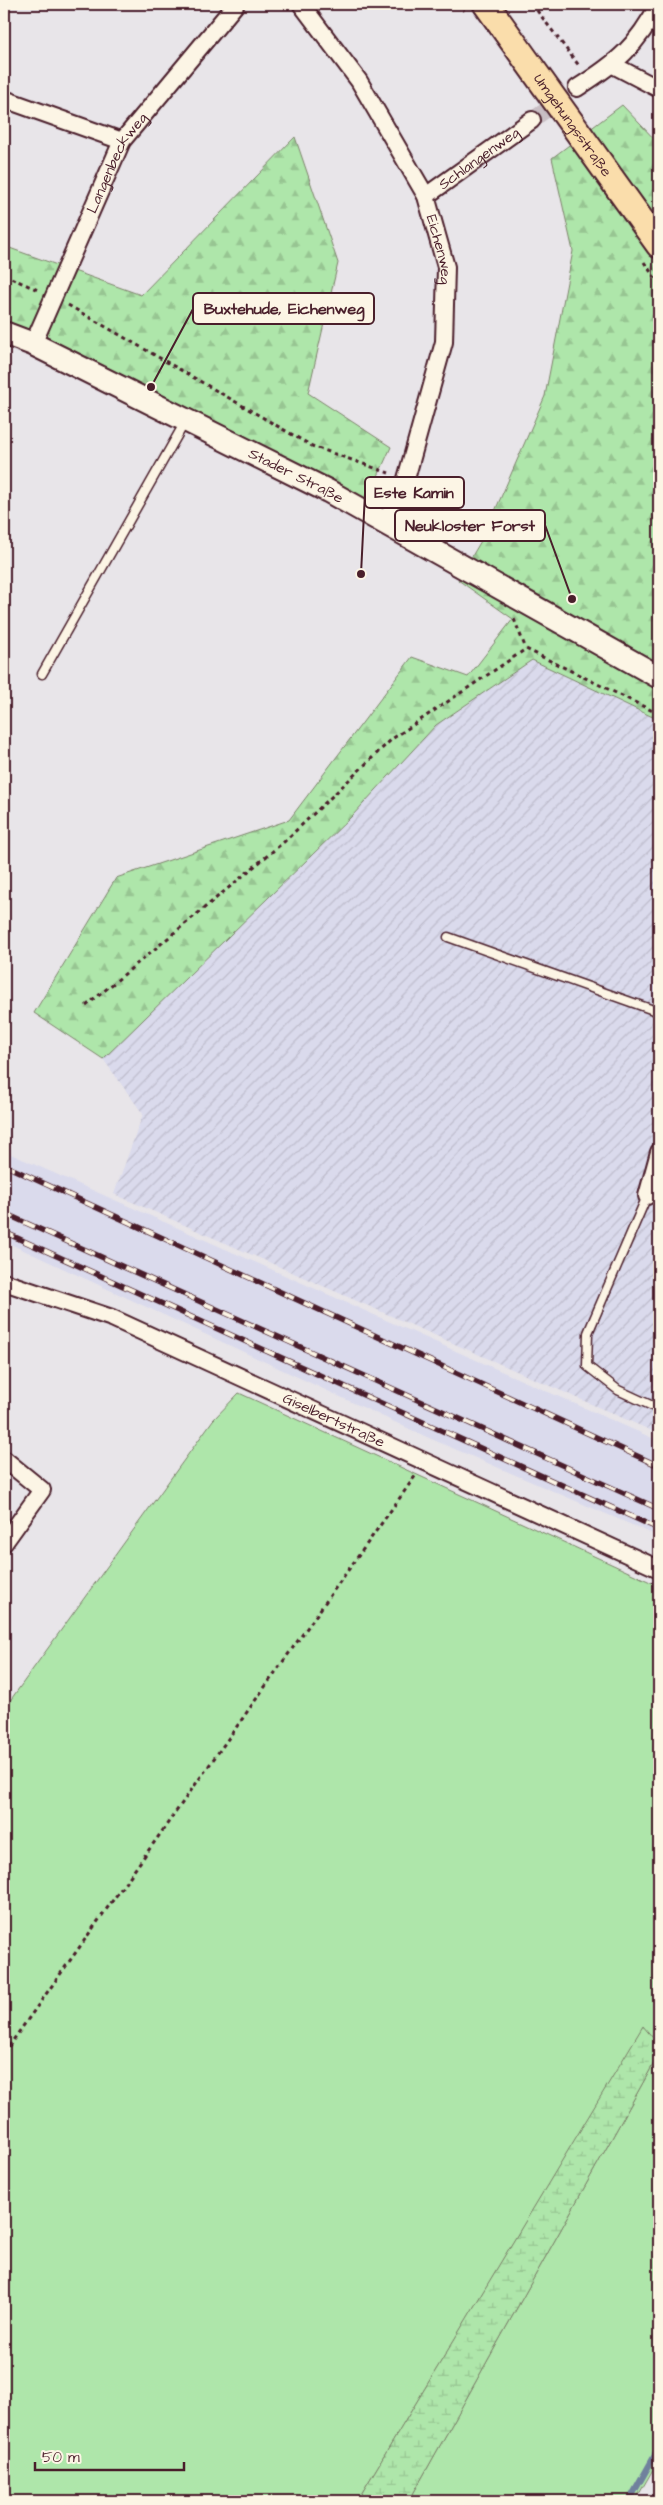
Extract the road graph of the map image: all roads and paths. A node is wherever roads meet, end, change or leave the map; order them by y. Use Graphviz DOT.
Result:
graph roads {
  1 [pos="236,4"];
  2 [pos="301,4"];
  3 [pos="486,4"];
  4 [pos="532,4"];
  5 [pos="659,4"];
  6 [pos="613,65"];
  7 [pos="584,84"];
  8 [pos="659,89"];
  9 [pos="4,99"];
  10 [pos="532,120"];
  11 [pos="122,141"];
  12 [pos="426,196"];
  13 [pos="659,245"];
  14 [pos="4,275"];
  15 [pos="54,296"];
  16 [pos="4,333"];
  17 [pos="33,344"];
  18 [pos="186,420"];
  19 [pos="406,479"];
  20 [pos="385,524"];
  21 [pos="42,674"];
  22 [pos="659,677"];
  23 [pos="659,714"];
  24 [pos="448,937"];
  25 [pos="86,1006"];
  26 [pos="659,1012"];
  27 [pos="659,1152"];
  28 [pos="647,1196"];
  29 [pos="4,1282"];
  30 [pos="659,1409"];
  31 [pos="4,1459"];
  32 [pos="425,1463"];
  33 [pos="4,1543"];
  34 [pos="659,1569"];
  35 [pos="4,2053"];
  36 [pos="659,2489"];
  37 [pos="652,2501"];
  1 -- 11 [label="street, Langenbeckweg"];
  2 -- 12 [label="street, Eichenweg"];
  3 -- 13 [label="main road, Umgehungsstraße"];
  4 -- 7 [label="path"];
  5 -- 6 [label="street"];
  6 -- 7 [label="street"];
  6 -- 8 [label="street"];
  9 -- 11 [label="street"];
  10 -- 12 [label="street, Schlangenweg"];
  11 -- 15 [label="street, Langenbeckweg"];
  12 -- 19 [label="street, Eichenweg"];
  14 -- 15 [label="path"];
  15 -- 17 [label="street, Langenbeckweg"];
  15 -- 19 [label="path"];
  16 -- 17 [label="street, Stader Straße"];
  17 -- 18 [label="street, Stader Straße"];
  18 -- 20 [label="street, Stader Straße"];
  18 -- 21 [label="lane"];
  19 -- 20 [label="street, Eichenweg"];
  20 -- 22 [label="street, Stader Straße"];
  23 -- 25 [label="path"];
  24 -- 26 [label="lane"];
  27 -- 28 [label="street"];
  28 -- 30 [label="lane"];
  29 -- 32 [label="street, Giselbertstraße"];
  31 -- 33 [label="street"];
  32 -- 34 [label="street, Giselbertstraße"];
  32 -- 35 [label="path"];
  36 -- 37 [label="path"];
}
